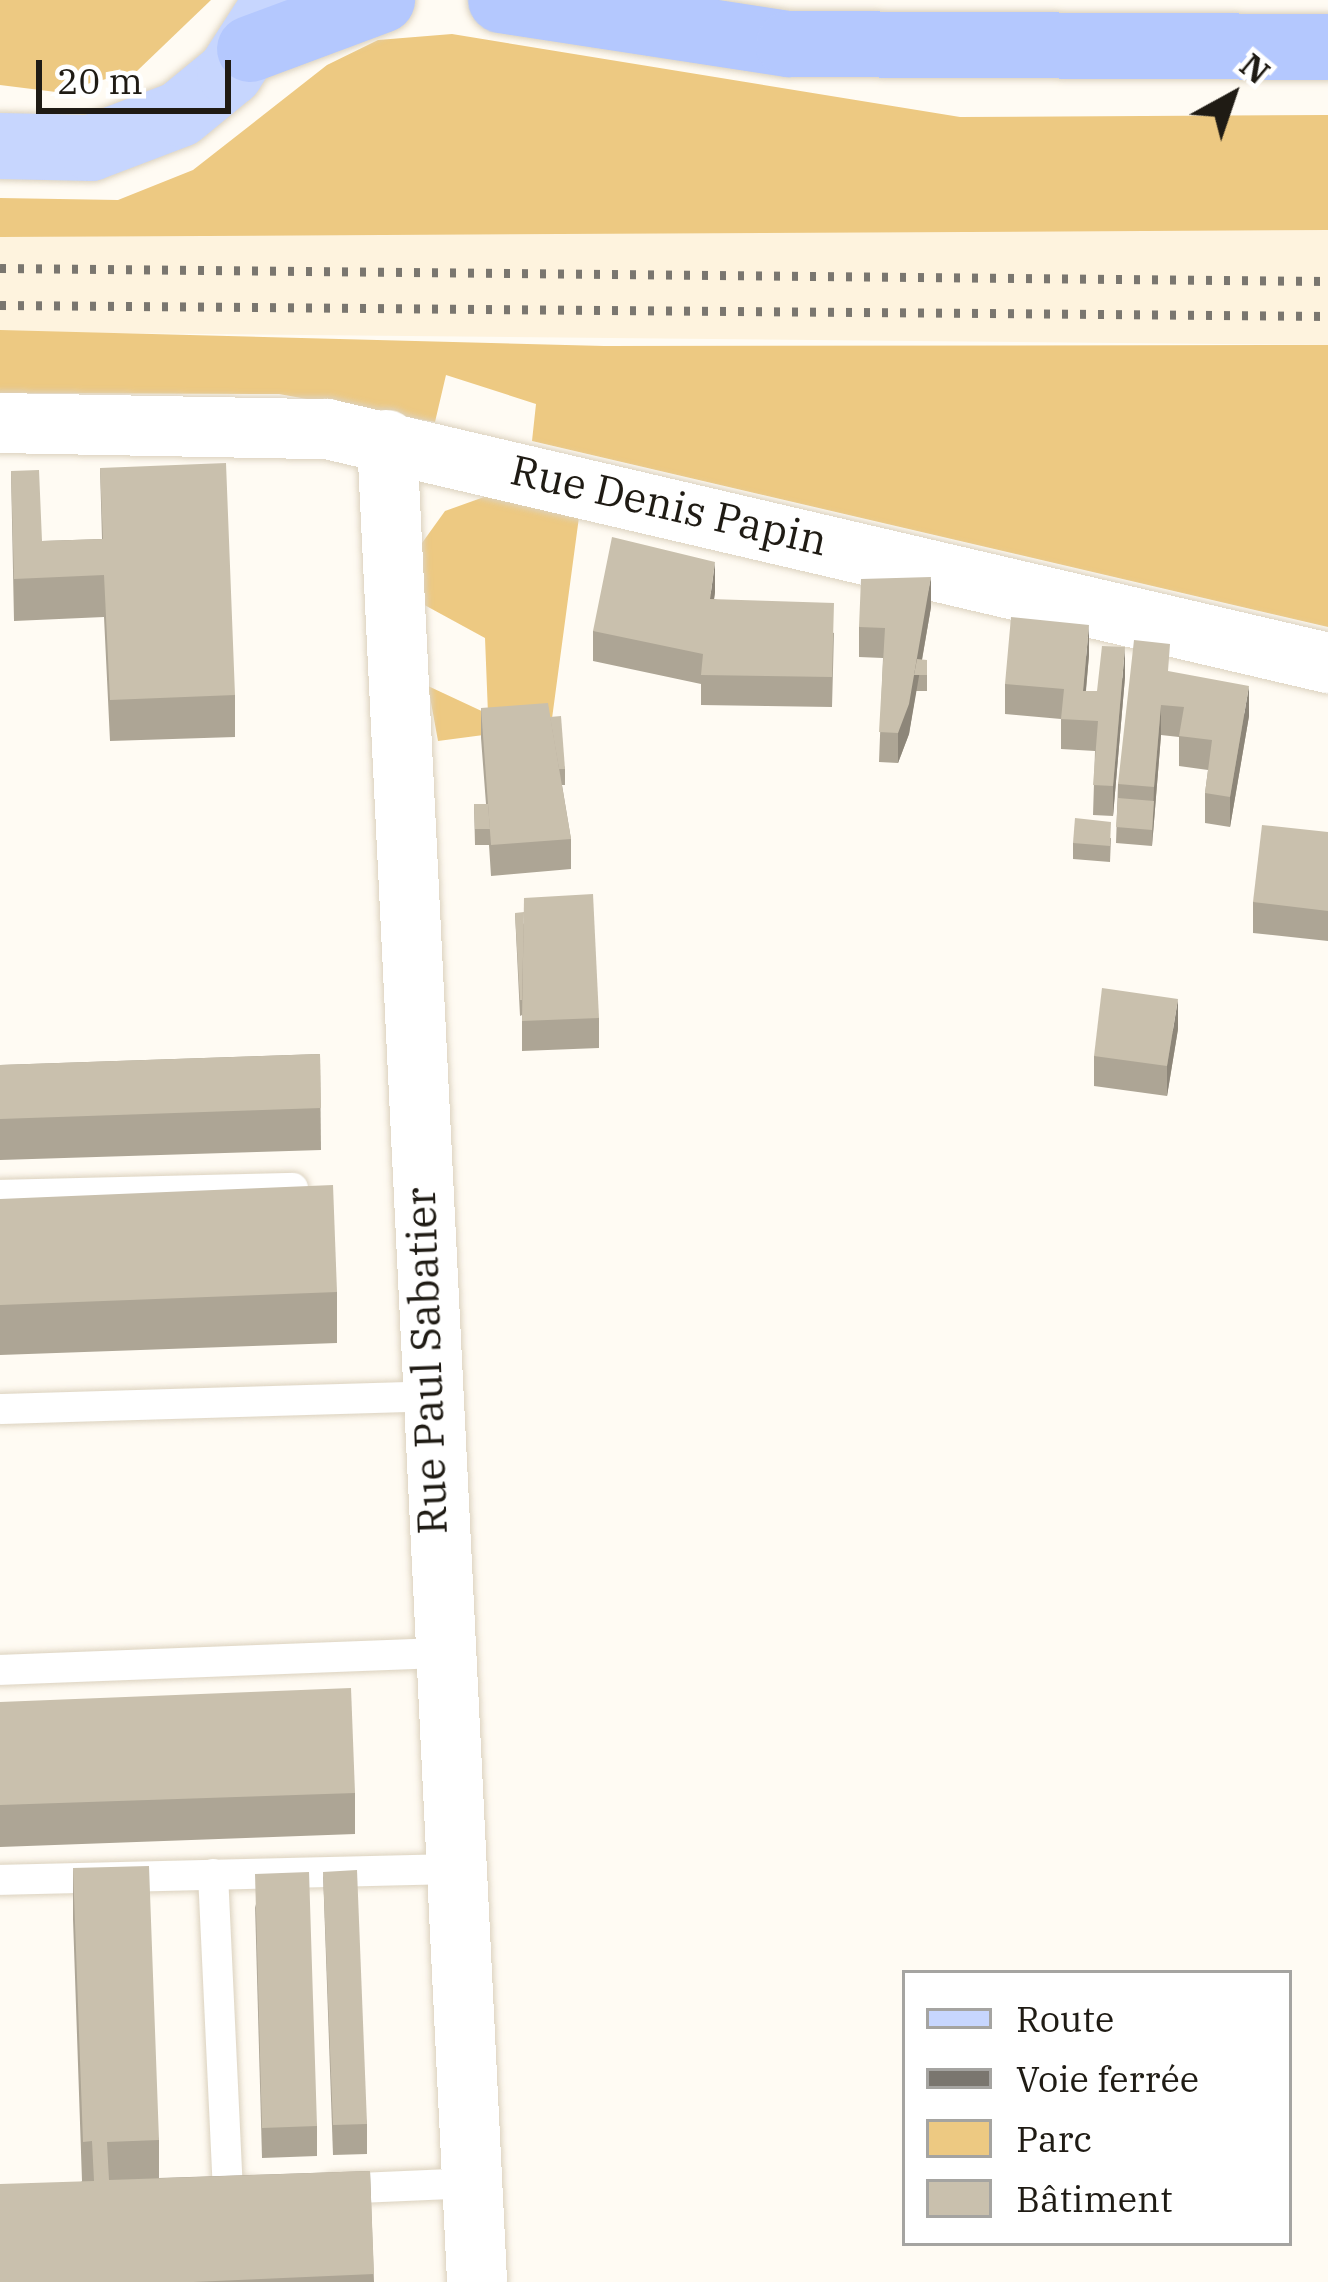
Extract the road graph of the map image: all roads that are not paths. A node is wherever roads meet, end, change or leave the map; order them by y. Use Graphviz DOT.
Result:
graph roads {
  1 [pos="382,0"];
  2 [pos="502,0"];
  3 [pos="264,24"];
  4 [pos="1328,47"];
  5 [pos="0,146"];
  6 [pos="0,423"];
  7 [pos="387,440"];
  8 [pos="1328,663"];
  9 [pos="305,1187"];
  10 [pos="0,1195"];
  11 [pos="428,1396"];
  12 [pos="0,1409"];
  13 [pos="438,1653"];
  14 [pos="0,1670"];
  15 [pos="450,1869"];
  16 [pos="213,1874"];
  17 [pos="0,1880"];
  18 [pos="470,2183"];
  19 [pos="477,2282"];
  1 -- 3 [label="highway"];
  2 -- 4 [label="highway"];
  3 -- 5 [label="main road"];
  6 -- 7 [label="street, Rue Denis Papin"];
  7 -- 8 [label="street, Rue Denis Papin"];
  7 -- 11 [label="street, Rue Paul Sabatier"];
  9 -- 10 [label="lane"];
  11 -- 12 [label="lane"];
  11 -- 13 [label="street, Rue Paul Sabatier"];
  13 -- 14 [label="lane"];
  13 -- 15 [label="street, Rue Paul Sabatier"];
  15 -- 16 [label="lane"];
  15 -- 18 [label="street, Rue Paul Sabatier"];
  16 -- 17 [label="lane"];
  16 -- 18 [label="lane"];
  18 -- 19 [label="street, Rue Paul Sabatier"];
}
